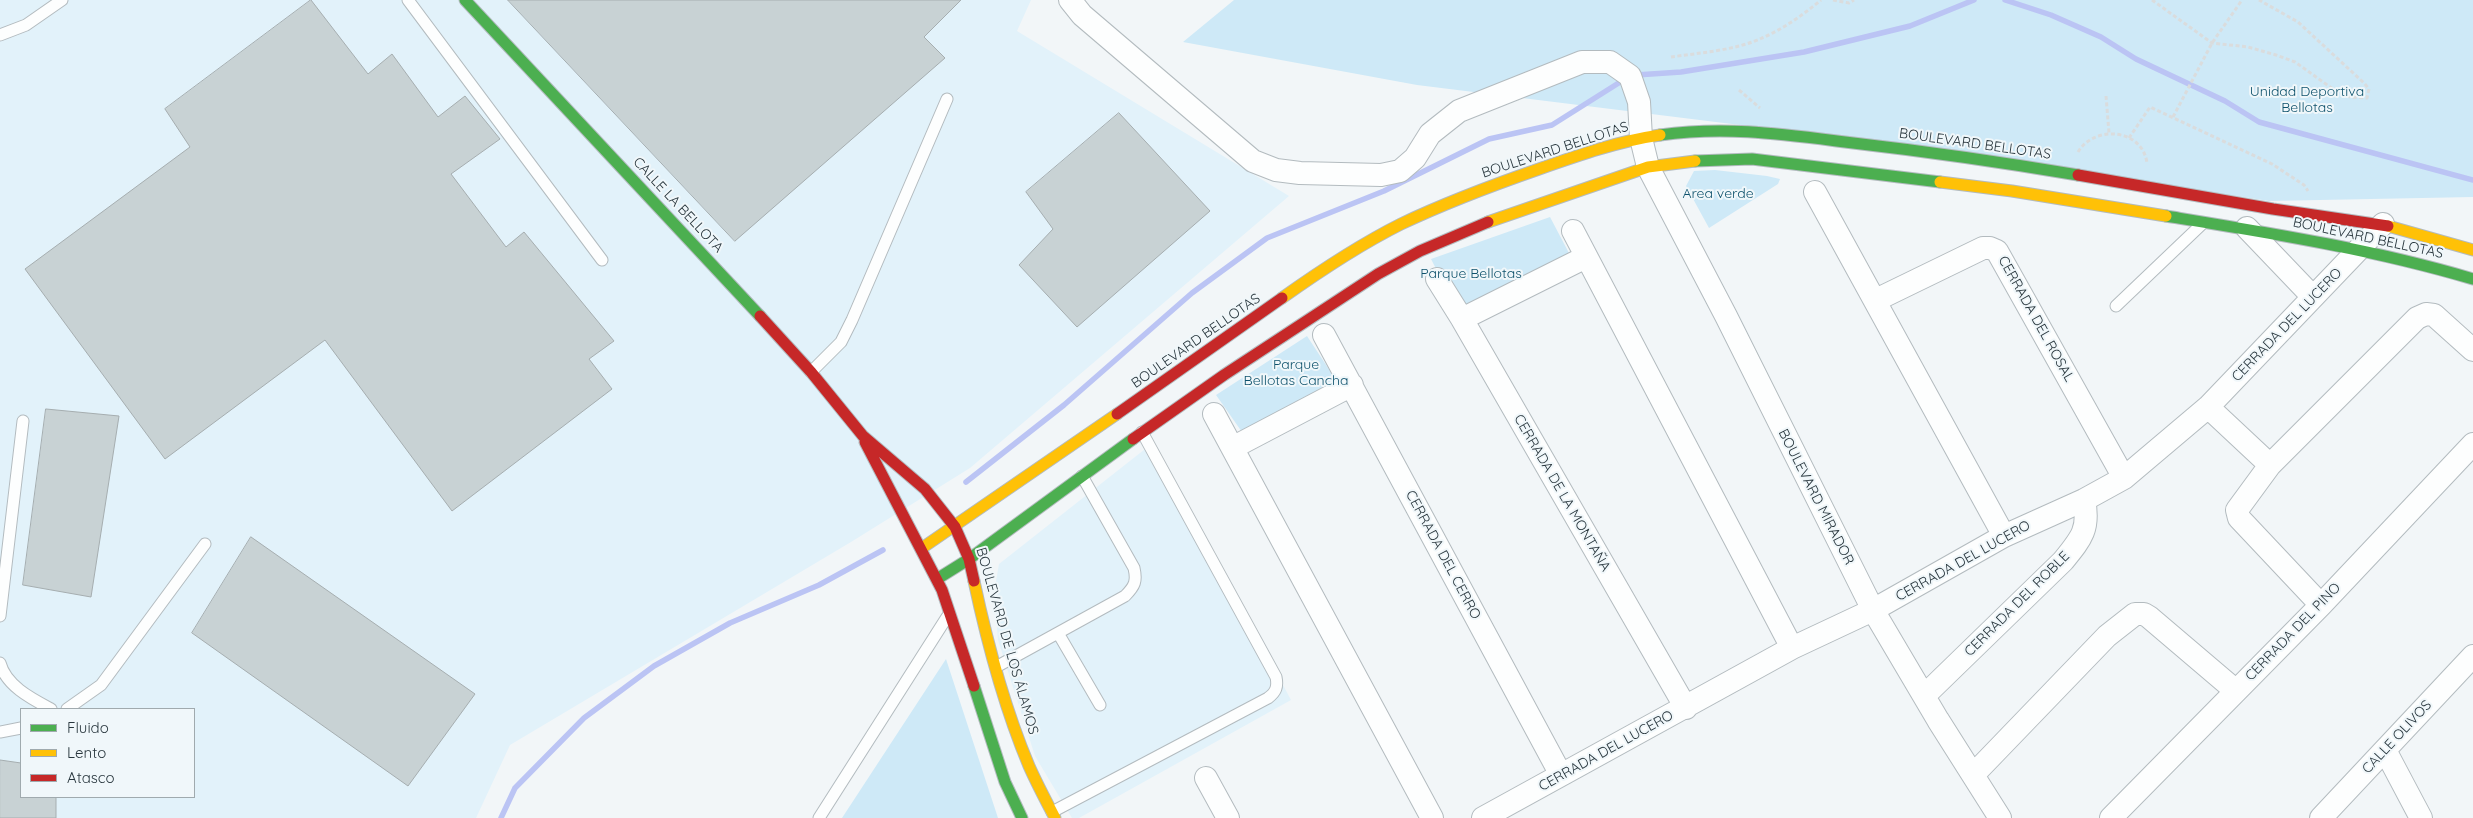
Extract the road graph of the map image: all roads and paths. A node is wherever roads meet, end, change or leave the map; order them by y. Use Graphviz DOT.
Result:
graph roads {
  1 [pos="62,0"];
  2 [pos="408,0"];
  3 [pos="465,0"];
  4 [pos="1070,0"];
  5 [pos="1821,0"];
  6 [pos="1833,0"];
  7 [pos="1854,0"];
  8 [pos="2152,0"];
  9 [pos="2242,0"];
  10 [pos="2258,0"];
  11 [pos="0,35"];
  12 [pos="2212,43"];
  13 [pos="1671,57"];
  14 [pos="2106,96"];
  15 [pos="947,99"];
  16 [pos="2173,117"];
  17 [pos="2109,133"];
  18 [pos="1792,136"];
  19 [pos="1641,138"];
  20 [pos="2128,138"];
  21 [pos="1805,164"];
  22 [pos="1648,167"];
  23 [pos="2071,173"];
  24 [pos="2014,177"];
  25 [pos="2145,186"];
  26 [pos="1815,192"];
  27 [pos="2325,216"];
  28 [pos="2205,221"];
  29 [pos="1402,224"];
  30 [pos="2383,224"];
  31 [pos="2247,228"];
  32 [pos="1573,231"];
  33 [pos="2473,250"];
  34 [pos="1420,251"];
  35 [pos="2360,251"];
  36 [pos="1586,257"];
  37 [pos="602,260"];
  38 [pos="1437,279"];
  39 [pos="2473,279"];
  40 [pos="1295,290"];
  41 [pos="2313,297"];
  42 [pos="1876,300"];
  43 [pos="2116,306"];
  44 [pos="1313,315"];
  45 [pos="1462,319"];
  46 [pos="1324,335"];
  47 [pos="2473,350"];
  48 [pos="1184,368"];
  49 [pos="811,372"];
  50 [pos="1352,385"];
  51 [pos="1200,392"];
  52 [pos="2208,407"];
  53 [pos="1214,414"];
  54 [pos="23,421"];
  55 [pos="1142,432"];
  56 [pos="863,436"];
  57 [pos="2473,444"];
  58 [pos="1234,447"];
  59 [pos="2270,465"];
  60 [pos="1082,475"];
  61 [pos="2124,478"];
  62 [pos="2084,500"];
  63 [pos="955,527"];
  64 [pos="2004,536"];
  65 [pos="205,544"];
  66 [pos="922,548"];
  67 [pos="968,559"];
  68 [pos="937,579"];
  69 [pos="2321,605"];
  70 [pos="1873,610"];
  71 [pos="950,614"];
  72 [pos="0,616"];
  73 [pos="1058,633"];
  74 [pos="1792,648"];
  75 [pos="0,663"];
  76 [pos="2471,663"];
  77 [pos="996,667"];
  78 [pos="2236,691"];
  79 [pos="1924,696"];
  80 [pos="1100,706"];
  81 [pos="49,708"];
  82 [pos="68,708"];
  83 [pos="1686,708"];
  84 [pos="20,728"];
  85 [pos="0,732"];
  86 [pos="2385,750"];
  87 [pos="1974,774"];
  88 [pos="1561,775"];
  89 [pos="1206,778"];
  90 [pos="1054,815"];
  91 [pos="819,818"];
  92 [pos="1022,818"];
  93 [pos="1228,818"];
  94 [pos="1432,818"];
  95 [pos="1483,818"];
  96 [pos="2000,818"];
  97 [pos="2111,818"];
  98 [pos="2321,818"];
  99 [pos="2421,818"];
  1 -- 11 [label="lane"];
  2 -- 37 [label="lane"];
  3 -- 49 [label="street, CALLE LA BELLOTA"];
  4 -- 19 [label="street, BOULEVARD MIRADOR"];
  5 -- 13 [label="path"];
  6 -- 7 [label="path"];
  8 -- 12 [label="path"];
  9 -- 12 [label="path"];
  10 -- 12 [label="path"];
  12 -- 16 [label="path"];
  14 -- 17 [label="path"];
  15 -- 49 [label="lane"];
  16 -- 20 [label="path"];
  16 -- 27 [label="path"];
  17 -- 20 [label="path"];
  17 -- 23 [label="path"];
  18 -- 19 [label="street, BOULEVARD BELLOTAS"];
  18 -- 21 [label="street"];
  18 -- 24 [label="street, BOULEVARD BELLOTAS"];
  19 -- 22 [label="street, BOULEVARD MIRADOR"];
  19 -- 29 [label="street, BOULEVARD BELLOTAS"];
  20 -- 25 [label="path"];
  21 -- 22 [label="street, BOULEVARD BELLOTAS"];
  21 -- 24 [label="street, BOULEVARD BELLOTAS"];
  22 -- 34 [label="street, BOULEVARD BELLOTAS"];
  22 -- 70 [label="street, BOULEVARD MIRADOR"];
  23 -- 24 [label="street, BOULEVARD BELLOTAS"];
  23 -- 25 [label="street, BOULEVARD BELLOTAS"];
  24 -- 28 [label="street, BOULEVARD BELLOTAS"];
  25 -- 27 [label="street, BOULEVARD BELLOTAS"];
  26 -- 42 [label="street"];
  27 -- 30 [label="street, BOULEVARD BELLOTAS"];
  28 -- 31 [label="street, BOULEVARD BELLOTAS"];
  28 -- 43 [label="lane"];
  29 -- 34 [label="street"];
  29 -- 40 [label="street, BOULEVARD BELLOTAS"];
  30 -- 33 [label="street, BOULEVARD BELLOTAS"];
  30 -- 35 [label="street, CERRADA DEL LUCERO"];
  31 -- 35 [label="street, BOULEVARD BELLOTAS"];
  31 -- 41 [label="street"];
  32 -- 36 [label="street"];
  34 -- 44 [label="street, BOULEVARD BELLOTAS"];
  35 -- 39 [label="street, BOULEVARD BELLOTAS"];
  35 -- 41 [label="street, CERRADA DEL LUCERO"];
  36 -- 45 [label="street"];
  36 -- 74 [label="street"];
  38 -- 45 [label="street, CERRADA DE LA MONTAÑA"];
  40 -- 44 [label="street"];
  40 -- 48 [label="street, BOULEVARD BELLOTAS"];
  41 -- 52 [label="street, CERRADA DEL LUCERO"];
  42 -- 61 [label="street, CERRADA DEL ROSAL"];
  42 -- 64 [label="street"];
  44 -- 51 [label="street, BOULEVARD BELLOTAS"];
  45 -- 83 [label="street, CERRADA DE LA MONTAÑA"];
  46 -- 50 [label="street, CERRADA DEL CERRO"];
  47 -- 59 [label="street"];
  48 -- 51 [label="street"];
  48 -- 63 [label="street, BOULEVARD BELLOTAS"];
  49 -- 56 [label="street, CALLE LA BELLOTA"];
  50 -- 58 [label="street"];
  50 -- 88 [label="street, CERRADA DEL CERRO"];
  51 -- 55 [label="street, BOULEVARD BELLOTAS"];
  52 -- 59 [label="street"];
  52 -- 61 [label="street, CERRADA DEL LUCERO"];
  53 -- 58 [label="street"];
  54 -- 72 [label="lane"];
  55 -- 60 [label="street, BOULEVARD BELLOTAS"];
  55 -- 90 [label="lane"];
  56 -- 63 [label="street, CALLE LA BELLOTA"];
  56 -- 66 [label="street, CALLE LA BELLOTA"];
  57 -- 69 [label="street, CERRADA DEL PINO"];
  58 -- 94 [label="street"];
  59 -- 69 [label="street"];
  60 -- 67 [label="street, BOULEVARD BELLOTAS"];
  60 -- 73 [label="lane"];
  61 -- 62 [label="street, CERRADA DEL LUCERO"];
  62 -- 64 [label="street, CERRADA DEL LUCERO"];
  62 -- 79 [label="street, CERRADA DEL ROBLE"];
  63 -- 66 [label="street, BOULEVARD BELLOTAS"];
  63 -- 67 [label="street, BOULEVARD DE LOS ÁLAMOS"];
  64 -- 70 [label="street, CERRADA DEL LUCERO"];
  65 -- 82 [label="lane"];
  66 -- 68 [label="street"];
  67 -- 68 [label="street, BOULEVARD BELLOTAS"];
  67 -- 77 [label="street, BOULEVARD DE LOS ÁLAMOS"];
  68 -- 71 [label="street"];
  69 -- 78 [label="street, CERRADA DEL PINO"];
  70 -- 74 [label="street, CERRADA DEL LUCERO"];
  70 -- 79 [label="street, BOULEVARD MIRADOR"];
  71 -- 91 [label="lane"];
  71 -- 92 [label="street"];
  73 -- 77 [label="lane"];
  73 -- 80 [label="lane"];
  74 -- 83 [label="street, CERRADA DEL LUCERO"];
  75 -- 81 [label="lane"];
  76 -- 86 [label="street, CALLE OLIVOS"];
  77 -- 90 [label="street, BOULEVARD DE LOS ÁLAMOS"];
  78 -- 87 [label="street"];
  78 -- 97 [label="street, CERRADA DEL PINO"];
  79 -- 87 [label="street, BOULEVARD MIRADOR"];
  83 -- 88 [label="street, CERRADA DEL LUCERO"];
  84 -- 85 [label="lane"];
  86 -- 98 [label="street, CALLE OLIVOS"];
  86 -- 99 [label="street"];
  87 -- 96 [label="street, BOULEVARD MIRADOR"];
  88 -- 95 [label="street, CERRADA DEL LUCERO"];
  89 -- 93 [label="street"];
}
